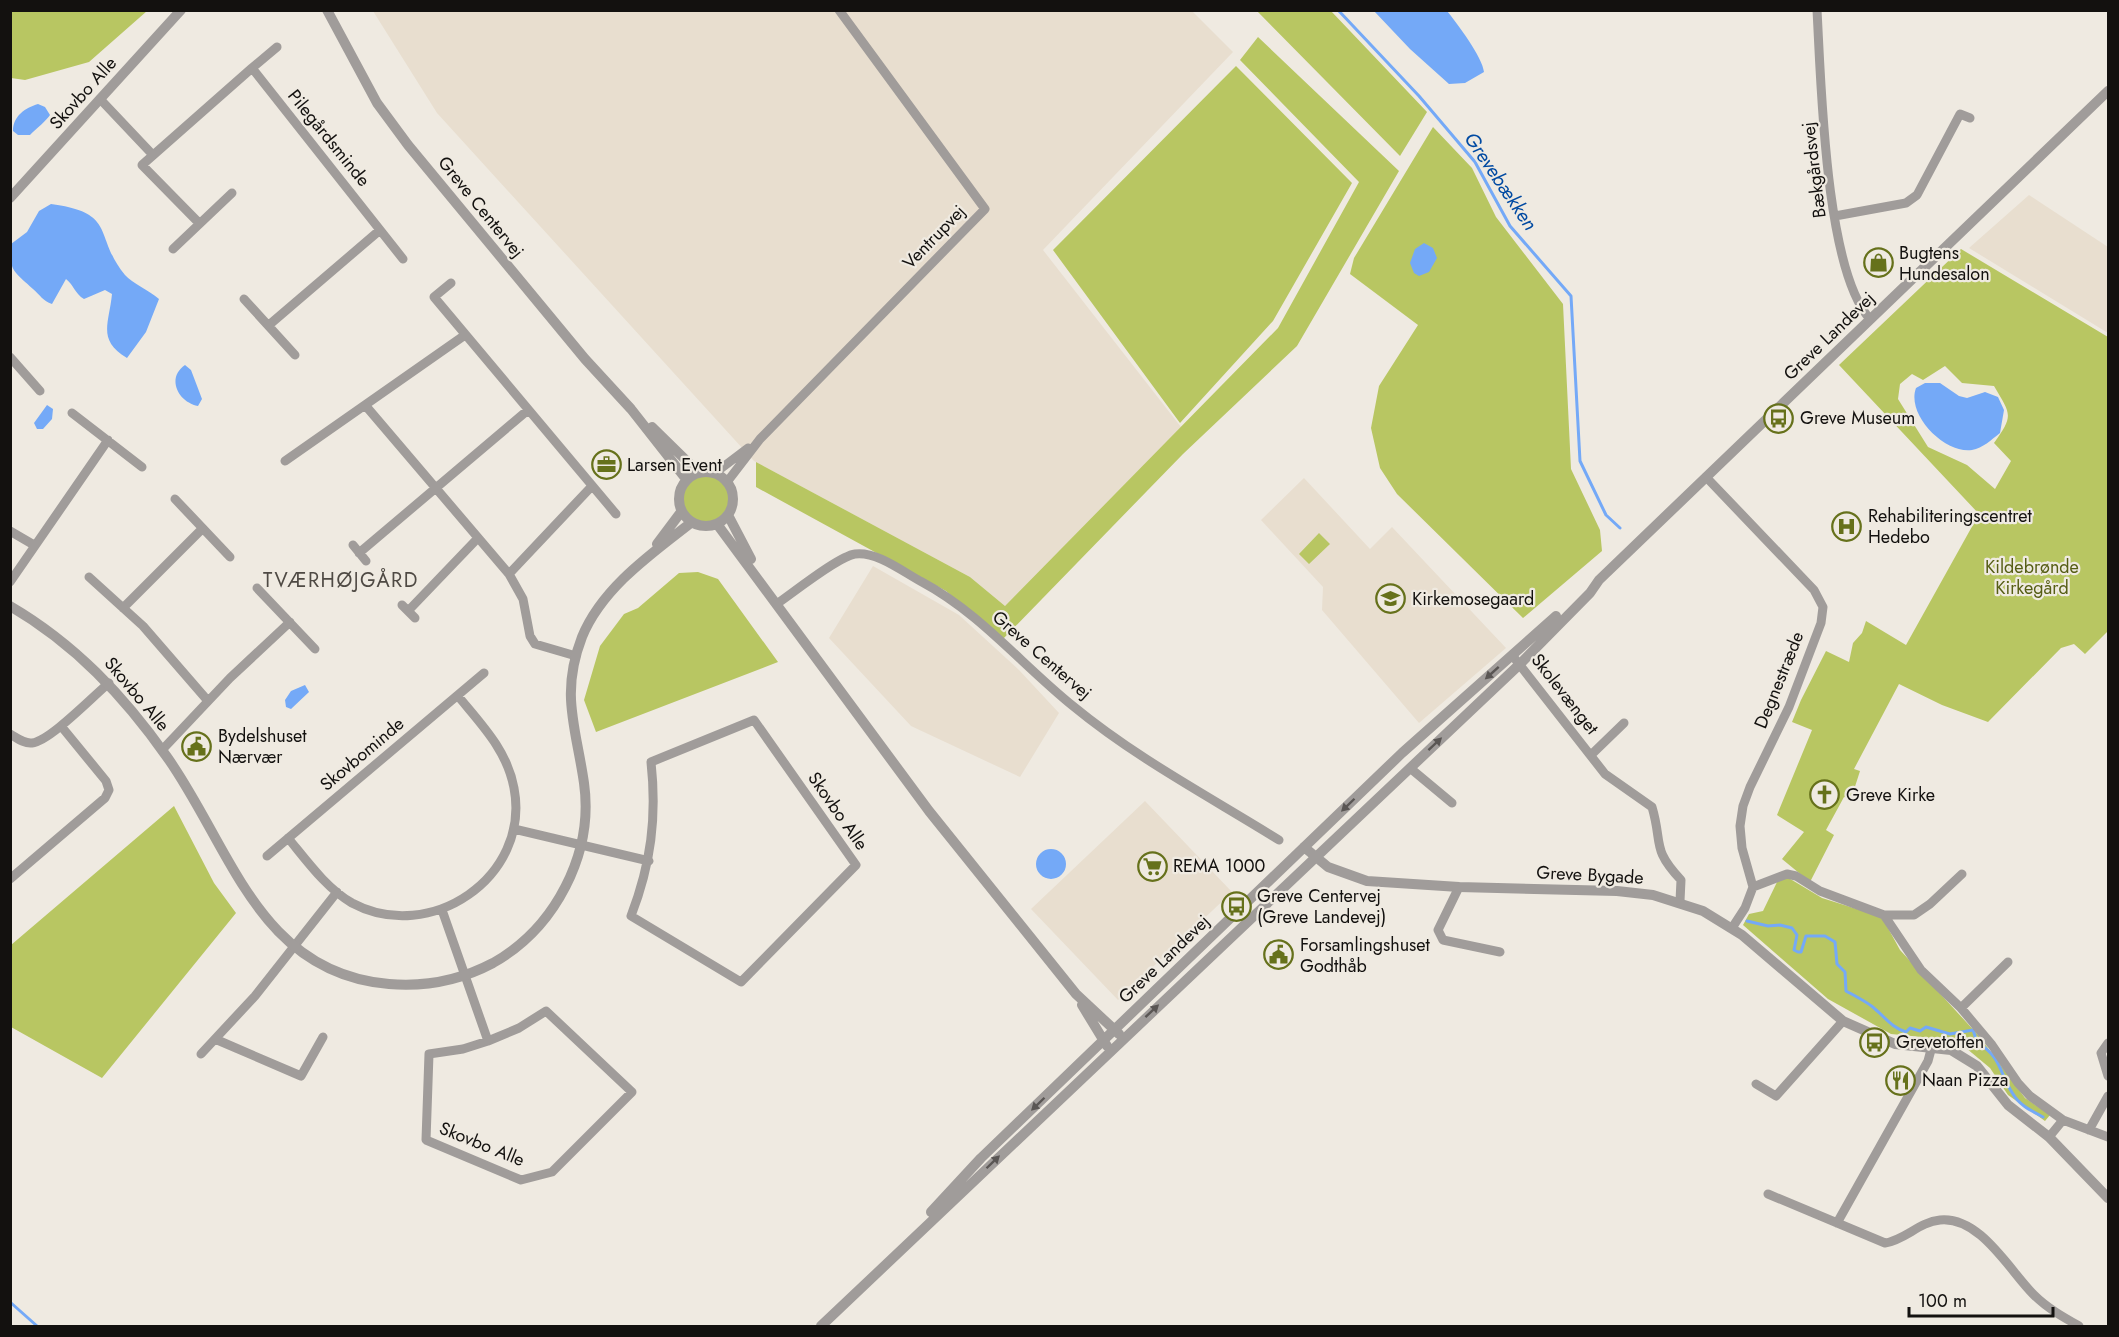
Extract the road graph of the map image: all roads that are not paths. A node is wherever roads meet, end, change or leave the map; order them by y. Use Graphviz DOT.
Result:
graph roads {
  1 [pos="181,10"];
  2 [pos="327,10"];
  3 [pos="839,10"];
  4 [pos="1817,10"];
  5 [pos="277,47"];
  6 [pos="252,68"];
  7 [pos="2109,91"];
  8 [pos="100,99"];
  9 [pos="1970,118"];
  10 [pos="152,154"];
  11 [pos="232,193"];
  12 [pos="10,198"];
  13 [pos="1835,216"];
  14 [pos="199,224"];
  15 [pos="381,230"];
  16 [pos="173,249"];
  17 [pos="403,259"];
  18 [pos="451,283"];
  19 [pos="244,300"];
  20 [pos="1870,319"];
  21 [pos="269,325"];
  22 [pos="465,335"];
  23 [pos="295,355"];
  24 [pos="11,358"];
  25 [pos="39,391"];
  26 [pos="365,405"];
  27 [pos="631,409"];
  28 [pos="528,410"];
  29 [pos="72,413"];
  30 [pos="760,439"];
  31 [pos="108,440"];
  32 [pos="285,461"];
  33 [pos="142,466"];
  34 [pos="699,473"];
  35 [pos="715,473"];
  36 [pos="1706,477"];
  37 [pos="686,479"];
  38 [pos="727,482"];
  39 [pos="592,486"];
  40 [pos="436,488"];
  41 [pos="175,499"];
  42 [pos="681,512"];
  43 [pos="616,514"];
  44 [pos="728,514"];
  45 [pos="692,522"];
  46 [pos="717,524"];
  47 [pos="202,529"];
  48 [pos="10,531"];
  49 [pos="477,539"];
  50 [pos="34,545"];
  51 [pos="648,556"];
  52 [pos="230,557"];
  53 [pos="366,561"];
  54 [pos="509,574"];
  55 [pos="89,577"];
  56 [pos="1599,580"];
  57 [pos="10,582"];
  58 [pos="765,586"];
  59 [pos="257,588"];
  60 [pos="778,603"];
  61 [pos="10,606"];
  62 [pos="123,608"];
  63 [pos="408,611"];
  64 [pos="290,622"];
  65 [pos="315,649"];
  66 [pos="1512,655"];
  67 [pos="576,656"];
  68 [pos="1521,663"];
  69 [pos="484,673"];
  70 [pos="109,683"];
  71 [pos="458,696"];
  72 [pos="208,701"];
  73 [pos="1624,723"];
  74 [pos="61,726"];
  75 [pos="10,734"];
  76 [pos="162,750"];
  77 [pos="1592,754"];
  78 [pos="1410,768"];
  79 [pos="1452,803"];
  80 [pos="514,829"];
  81 [pos="288,838"];
  82 [pos="1279,840"];
  83 [pos="581,844"];
  84 [pos="1304,847"];
  85 [pos="267,856"];
  86 [pos="1317,858"];
  87 [pos="649,861"];
  88 [pos="1962,874"];
  89 [pos="10,879"];
  90 [pos="1459,887"];
  91 [pos="1753,887"];
  92 [pos="337,892"];
  93 [pos="1680,901"];
  94 [pos="442,910"];
  95 [pos="1884,915"];
  96 [pos="1731,927"];
  97 [pos="294,947"];
  98 [pos="1500,952"];
  99 [pos="2008,962"];
  100 [pos="465,975"];
  101 [pos="1076,994"];
  102 [pos="1961,1008"];
  103 [pos="1844,1021"];
  104 [pos="1119,1034"];
  105 [pos="323,1037"];
  106 [pos="215,1039"];
  107 [pos="488,1041"];
  108 [pos="2109,1042"];
  109 [pos="1107,1046"];
  110 [pos="1932,1046"];
  111 [pos="201,1054"];
  112 [pos="2109,1076"];
  113 [pos="1756,1084"];
  114 [pos="2109,1096"];
  115 [pos="2063,1120"];
  116 [pos="2089,1130"];
  117 [pos="2049,1137"];
  118 [pos="2109,1137"];
  119 [pos="1768,1194"];
  120 [pos="2109,1198"];
  121 [pos="1837,1223"];
  122 [pos="821,1326"];
  123 [pos="2079,1326"];
  1 -- 8 [label="street, Skovbo Alle"];
  2 -- 27 [label="street, Greve Centervej"];
  3 -- 30 [label="street, Ventrupvej"];
  4 -- 13 [label="street, Bækgårdsvej"];
  5 -- 6 [label="street"];
  6 -- 10 [label="street"];
  6 -- 15 [label="street, Pilegårdsminde"];
  7 -- 20 [label="street, Greve Landevej"];
  8 -- 10 [label="street"];
  8 -- 12 [label="street, Skovbo Alle"];
  9 -- 13 [label="street"];
  10 -- 14 [label="street"];
  11 -- 14 [label="street"];
  13 -- 20 [label="street, Bækgårdsvej"];
  14 -- 16 [label="street"];
  15 -- 17 [label="street, Pilegårdsminde"];
  15 -- 21 [label="street"];
  18 -- 22 [label="street"];
  19 -- 21 [label="street"];
  20 -- 36 [label="street, Greve Landevej"];
  21 -- 23 [label="street"];
  22 -- 26 [label="street"];
  22 -- 28 [label="street"];
  24 -- 25 [label="street"];
  26 -- 32 [label="street"];
  26 -- 40 [label="street"];
  27 -- 34 [label="street, Greve Centervej"];
  27 -- 37 [label="street, Greve Centervej"];
  28 -- 39 [label="street"];
  28 -- 40 [label="street"];
  29 -- 31 [label="street"];
  30 -- 35 [label="street, Ventrupvej"];
  30 -- 38 [label="street, Ventrupvej"];
  31 -- 33 [label="street"];
  31 -- 50 [label="street"];
  34 -- 35 [label="street"];
  34 -- 37 [label="street"];
  35 -- 38 [label="street"];
  36 -- 56 [label="street, Greve Landevej"];
  36 -- 91 [label="street, Degnestræde"];
  37 -- 42 [label="street"];
  38 -- 44 [label="street"];
  39 -- 43 [label="street"];
  39 -- 54 [label="street"];
  40 -- 49 [label="street"];
  40 -- 53 [label="street"];
  41 -- 47 [label="street"];
  42 -- 45 [label="street"];
  42 -- 51 [label="street, Skovbo Alle"];
  44 -- 46 [label="street"];
  44 -- 58 [label="street"];
  45 -- 46 [label="street"];
  45 -- 51 [label="street, Skovbo Alle"];
  46 -- 58 [label="street"];
  47 -- 52 [label="street"];
  47 -- 62 [label="street"];
  48 -- 50 [label="street"];
  49 -- 54 [label="street"];
  49 -- 63 [label="street"];
  50 -- 57 [label="street"];
  51 -- 67 [label="street, Skovbo Alle"];
  54 -- 67 [label="street"];
  55 -- 62 [label="street"];
  56 -- 66 [label="street, Greve Landevej"];
  56 -- 68 [label="street, Greve Landevej"];
  58 -- 60 [label="street"];
  59 -- 64 [label="street"];
  60 -- 82 [label="street, Greve Centervej"];
  60 -- 101 [label="street"];
  61 -- 70 [label="street, Skovbo Alle"];
  62 -- 72 [label="street"];
  64 -- 65 [label="street"];
  64 -- 72 [label="street"];
  66 -- 68 [label="street, Skolevænget"];
  66 -- 84 [label="street, Greve Landevej, one-way"];
  67 -- 83 [label="street, Skovbo Alle"];
  68 -- 77 [label="street, Skolevænget"];
  78 -- 68 [label="street, Greve Landevej, one-way"];
  69 -- 71 [label="street, Skovbominde"];
  70 -- 74 [label="street"];
  70 -- 76 [label="street, Skovbo Alle"];
  71 -- 80 [label="street"];
  71 -- 81 [label="street, Skovbominde"];
  72 -- 76 [label="street"];
  73 -- 77 [label="street, Skolevænget"];
  74 -- 75 [label="street"];
  74 -- 89 [label="street"];
  76 -- 97 [label="street, Skovbo Alle"];
  77 -- 93 [label="street, Skolevænget"];
  78 -- 79 [label="street"];
  78 -- 86 [label="street, Greve Landevej"];
  80 -- 83 [label="street"];
  80 -- 94 [label="street"];
  81 -- 85 [label="street, Skovbominde"];
  81 -- 92 [label="street"];
  83 -- 87 [label="street"];
  83 -- 100 [label="street, Skovbo Alle"];
  84 -- 86 [label="street, Greve Bygade"];
  84 -- 104 [label="street, Greve Landevej"];
  86 -- 90 [label="street, Greve Bygade"];
  104 -- 86 [label="street, Greve Landevej, one-way"];
  87 -- 87 [label="street, Skovbo Alle"];
  88 -- 95 [label="street"];
  90 -- 93 [label="street, Greve Bygade"];
  90 -- 98 [label="street"];
  91 -- 95 [label="street"];
  91 -- 96 [label="street"];
  92 -- 94 [label="street"];
  92 -- 97 [label="street"];
  93 -- 96 [label="street, Greve Bygade"];
  94 -- 100 [label="street"];
  95 -- 102 [label="street"];
  96 -- 103 [label="street, Greve Bygade"];
  97 -- 100 [label="street, Skovbo Alle"];
  97 -- 106 [label="street"];
  99 -- 102 [label="street"];
  100 -- 107 [label="street"];
  101 -- 104 [label="street"];
  101 -- 109 [label="street"];
  102 -- 115 [label="street"];
  103 -- 110 [label="street, Greve Bygade"];
  103 -- 113 [label="street"];
  104 -- 109 [label="street, Greve Landevej"];
  105 -- 106 [label="street"];
  106 -- 111 [label="street"];
  107 -- 107 [label="street, Skovbo Alle"];
  108 -- 112 [label="street"];
  109 -- 122 [label="street, Greve Landevej"];
  110 -- 117 [label="street, Greve Bygade"];
  110 -- 121 [label="street"];
  114 -- 116 [label="street"];
  115 -- 116 [label="street"];
  115 -- 117 [label="street"];
  116 -- 118 [label="street"];
  117 -- 120 [label="street, Greve Bygade"];
  119 -- 121 [label="street"];
  121 -- 123 [label="street"];
}
